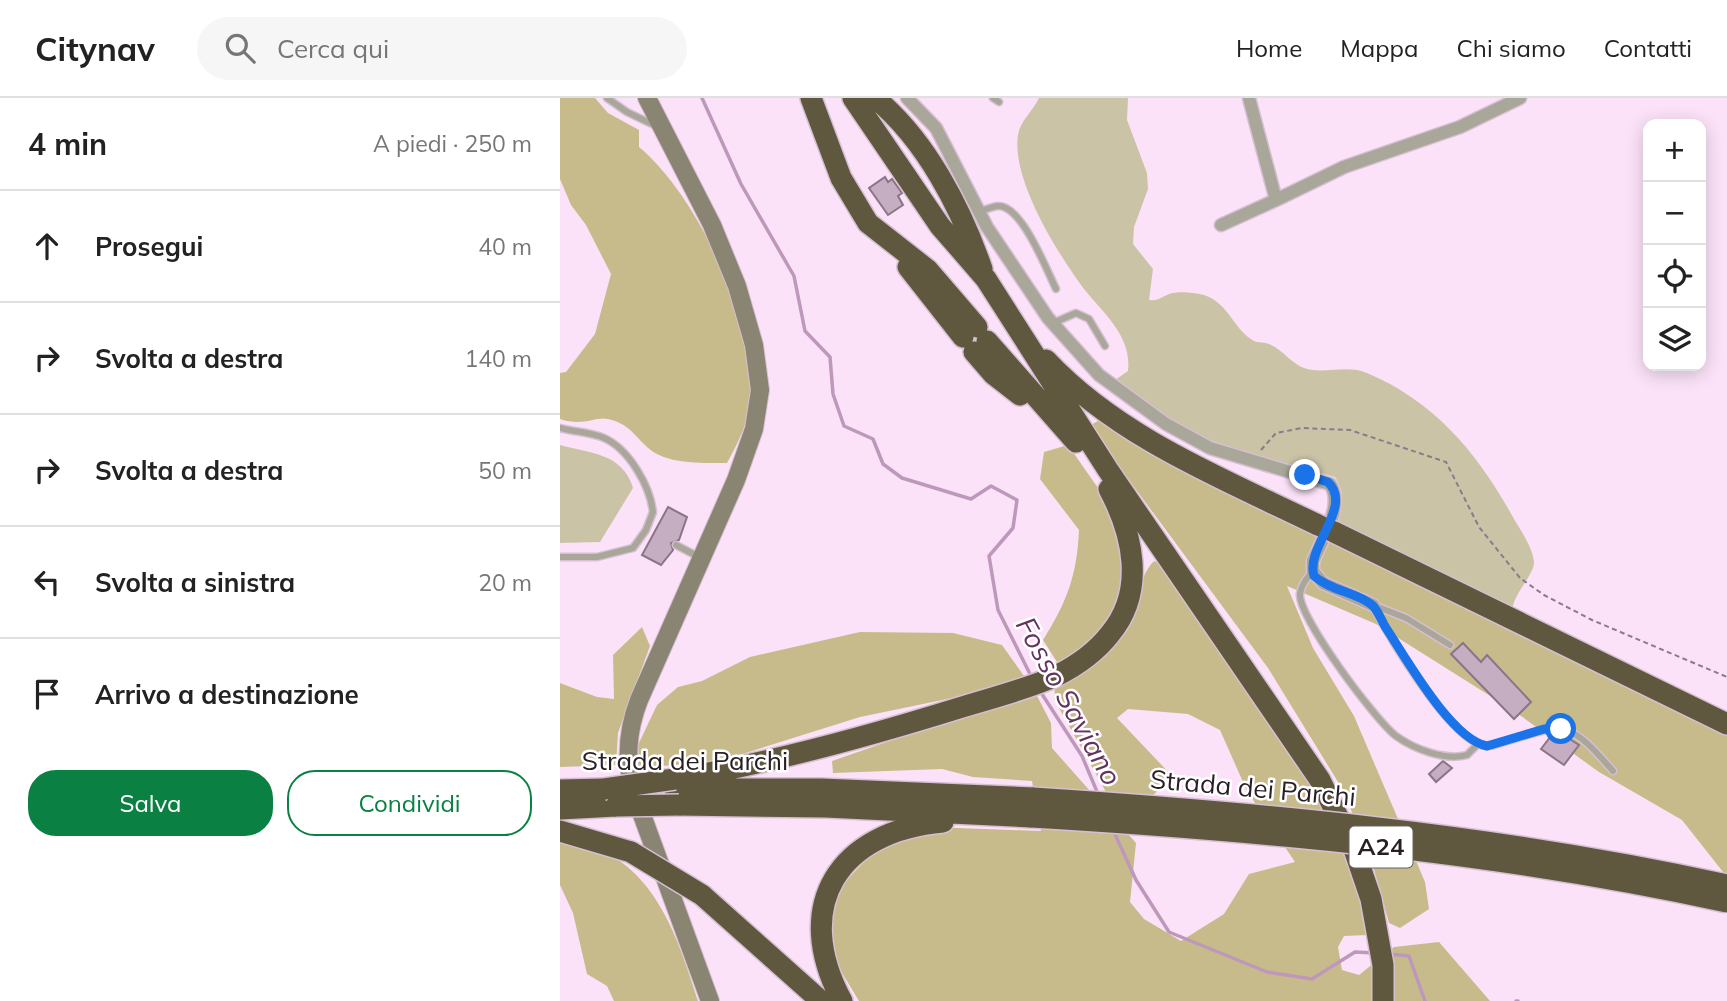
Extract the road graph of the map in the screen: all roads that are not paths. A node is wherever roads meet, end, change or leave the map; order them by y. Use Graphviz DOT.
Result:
graph roads {
  1 [pos="607,98"];
  2 [pos="647,98"];
  3 [pos="658,98"];
  4 [pos="811,98"];
  5 [pos="853,98"];
  6 [pos="875,98"];
  7 [pos="907,98"];
  8 [pos="1249,98"];
  9 [pos="1520,98"];
  10 [pos="661,128"];
  11 [pos="1276,200"];
  12 [pos="978,211"];
  13 [pos="1221,225"];
  14 [pos="986,279"];
  15 [pos="1056,289"];
  16 [pos="1008,316"];
  17 [pos="1052,323"];
  18 [pos="979,337"];
  19 [pos="1105,346"];
  20 [pos="1059,422"];
  21 [pos="560,428"];
  22 [pos="1108,470"];
  23 [pos="646,530"];
  24 [pos="653,534"];
  25 [pos="676,545"];
  26 [pos="560,557"];
  27 [pos="701,558"];
  28 [pos="1313,571"];
  29 [pos="1373,605"];
  30 [pos="1450,645"];
  31 [pos="1727,724"];
  32 [pos="1478,744"];
  33 [pos="1613,771"];
  34 [pos="560,790"];
  35 [pos="677,791"];
  36 [pos="610,798"];
  37 [pos="1032,807"];
  38 [pos="560,809"];
  39 [pos="560,831"];
  40 [pos="1727,885"];
  41 [pos="1727,902"];
  42 [pos="710,1001"];
  43 [pos="821,1001"];
  44 [pos="842,1001"];
  45 [pos="1383,1001"];
  1 -- 10 [label="lane"];
  2 -- 10 [label="main road"];
  3 -- 10 [label="main road"];
  4 -- 18 [label="highway"];
  5 -- 14 [label="highway"];
  6 -- 14 [label="highway"];
  7 -- 12 [label="street"];
  8 -- 11 [label="street"];
  9 -- 11 [label="street"];
  10 -- 27 [label="main road"];
  11 -- 13 [label="street"];
  12 -- 15 [label="lane"];
  12 -- 17 [label="street"];
  14 -- 16 [label="highway"];
  16 -- 22 [label="highway"];
  16 -- 31 [label="highway"];
  17 -- 19 [label="lane"];
  17 -- 28 [label="street"];
  18 -- 20 [label="highway"];
  18 -- 20 [label="highway"];
  20 -- 22 [label="highway"];
  20 -- 35 [label="highway"];
  21 -- 23 [label="lane"];
  22 -- 45 [label="highway"];
  23 -- 24 [label="lane"];
  23 -- 26 [label="lane"];
  25 -- 27 [label="lane"];
  27 -- 42 [label="main road"];
  28 -- 29 [label="street"];
  28 -- 32 [label="lane"];
  29 -- 30 [label="lane"];
  29 -- 32 [label="lane"];
  32 -- 33 [label="lane"];
  34 -- 36 [label="highway, Strada dei Parchi / A24"];
  35 -- 36 [label="highway, Strada dei Parchi / A24, bridge"];
  35 -- 37 [label="highway, Strada dei Parchi / A24"];
  36 -- 38 [label="highway, Strada dei Parchi / A24"];
  37 -- 40 [label="highway, Strada dei Parchi / A24, bridge"];
  37 -- 41 [label="highway, Strada dei Parchi / A24, bridge"];
  37 -- 44 [label="highway"];
  39 -- 43 [label="highway, bridge"];
}
